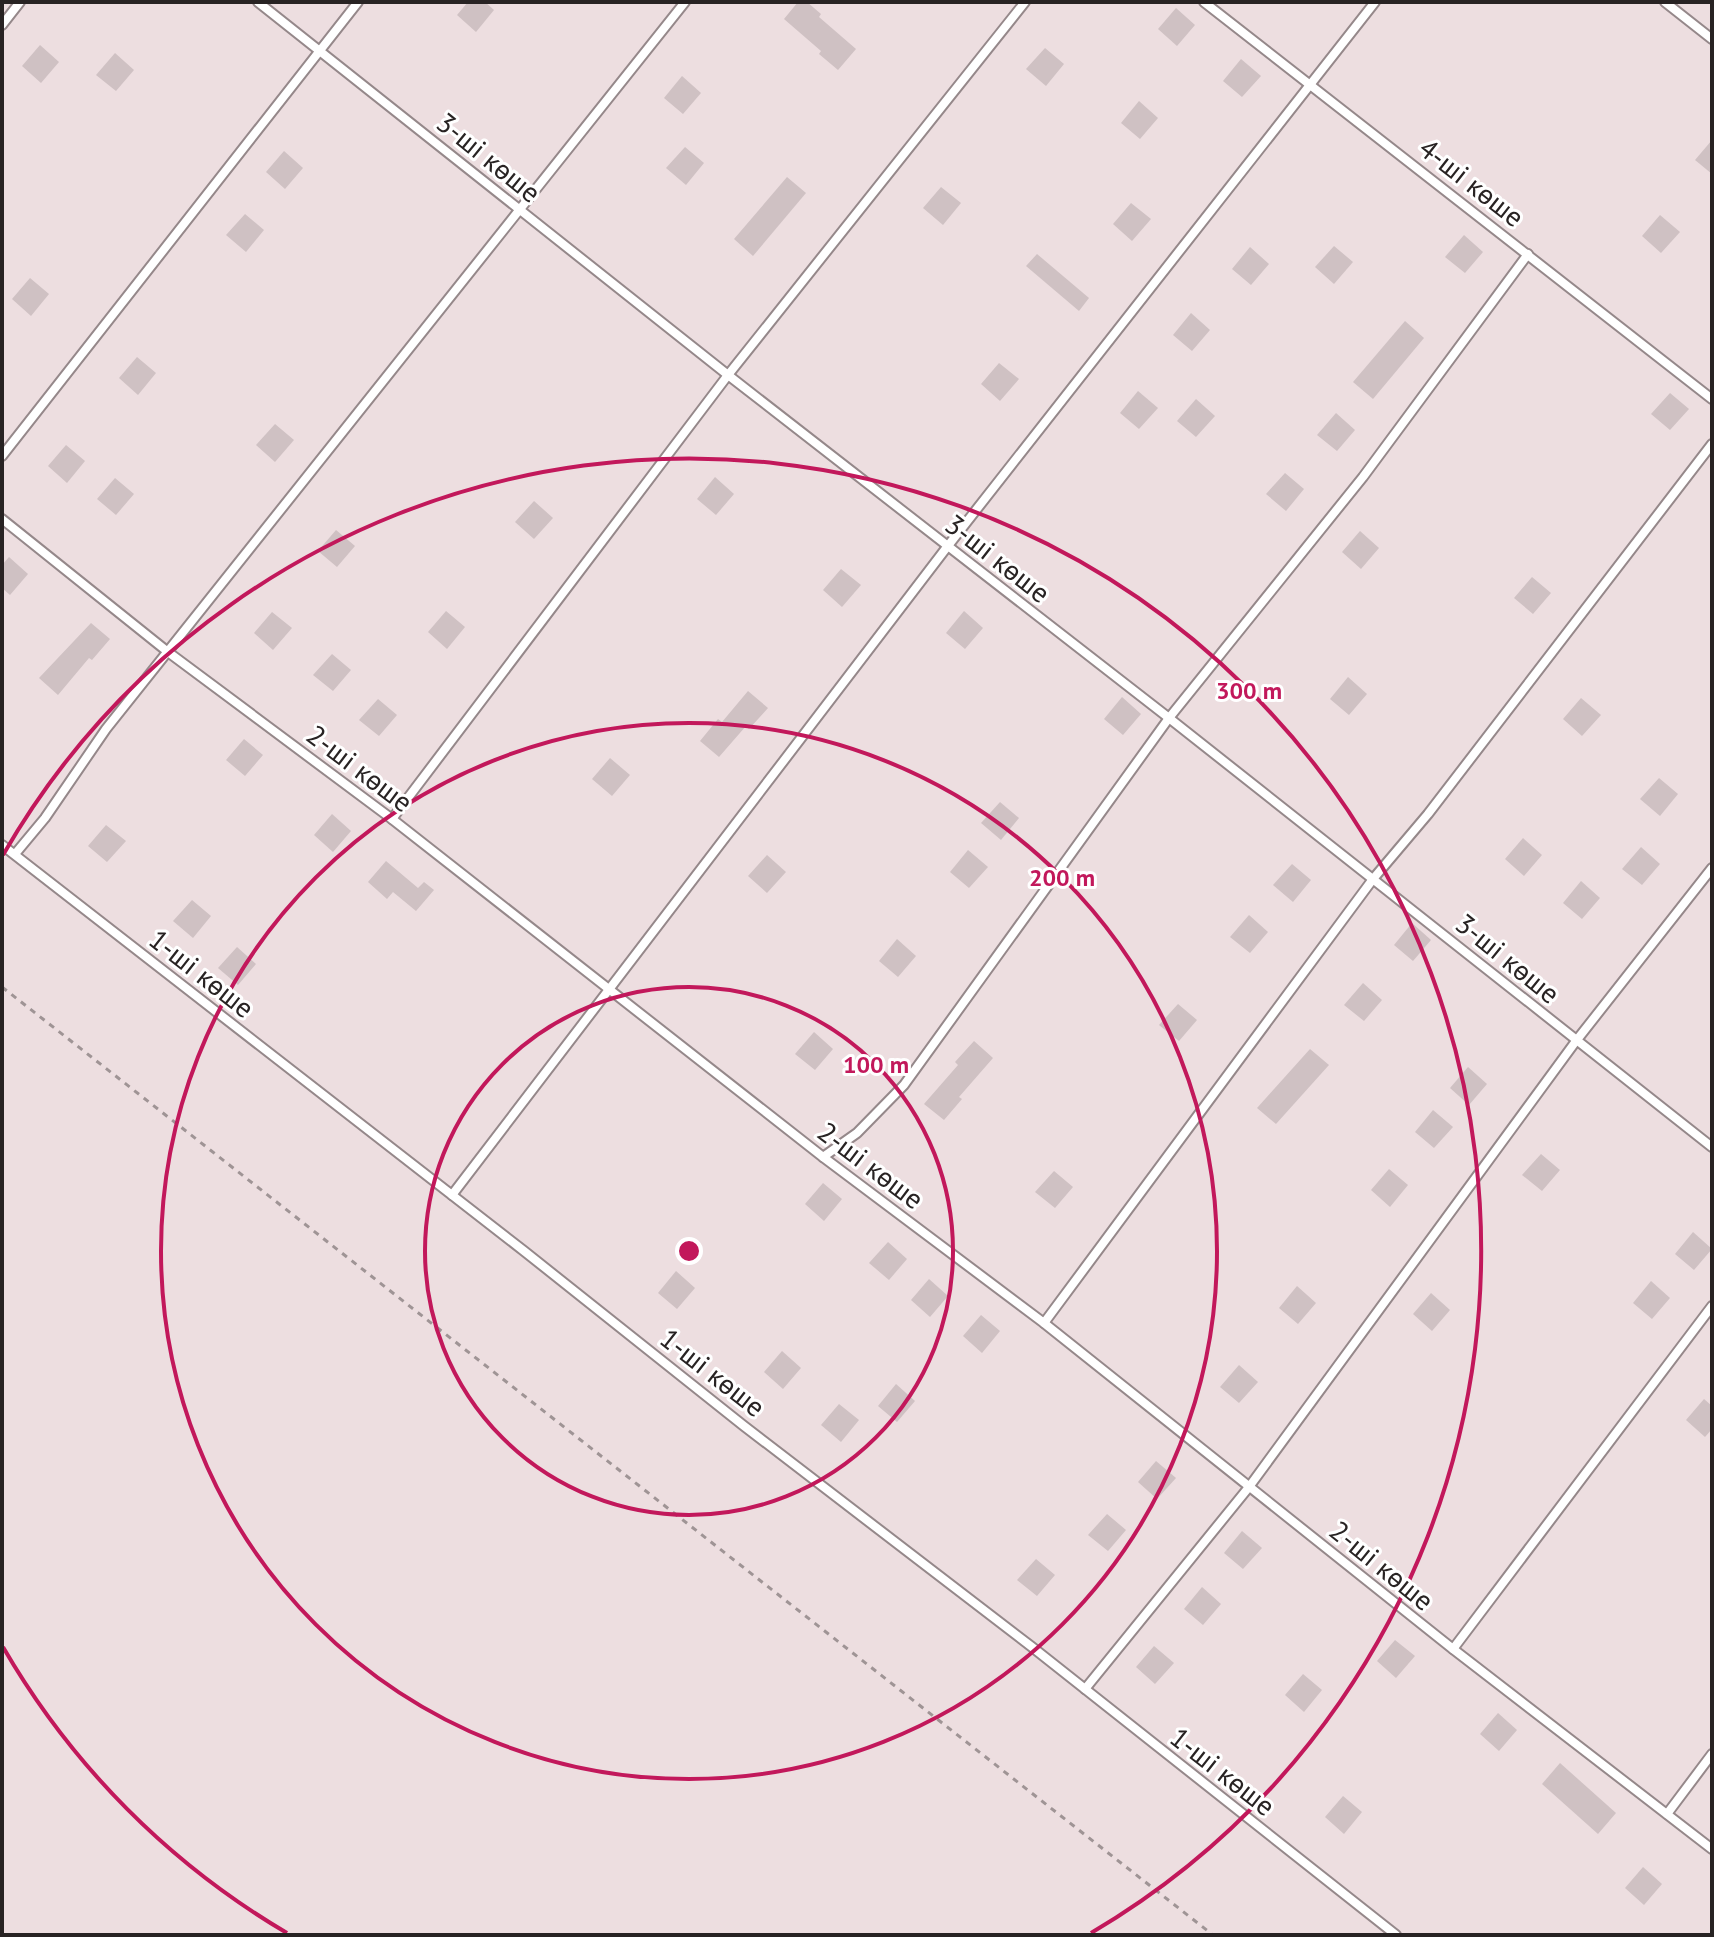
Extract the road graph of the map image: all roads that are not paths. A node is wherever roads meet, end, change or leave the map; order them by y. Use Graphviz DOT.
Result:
graph roads {
  1 [pos="20,2"];
  2 [pos="258,2"];
  3 [pos="358,2"];
  4 [pos="685,2"];
  5 [pos="1025,2"];
  6 [pos="1204,2"];
  7 [pos="1375,2"];
  8 [pos="1665,2"];
  9 [pos="2,25"];
  10 [pos="1712,39"];
  11 [pos="320,50"];
  12 [pos="1310,85"];
  13 [pos="520,210"];
  14 [pos="1528,254"];
  15 [pos="728,375"];
  16 [pos="1712,399"];
  17 [pos="1712,444"];
  18 [pos="2,456"];
  19 [pos="2,519"];
  20 [pos="947,547"];
  21 [pos="168,652"];
  22 [pos="1169,718"];
  23 [pos="392,819"];
  24 [pos="2,845"];
  25 [pos="15,854"];
  26 [pos="1712,868"];
  27 [pos="1373,879"];
  28 [pos="611,989"];
  29 [pos="1576,1041"];
  30 [pos="1712,1147"];
  31 [pos="823,1157"];
  32 [pos="452,1195"];
  33 [pos="1712,1306"];
  34 [pos="1044,1323"];
  35 [pos="1249,1487"];
  36 [pos="1453,1649"];
  37 [pos="1085,1689"];
  38 [pos="1712,1754"];
  39 [pos="1667,1814"];
  40 [pos="1712,1849"];
  41 [pos="1396,1935"];
  1 -- 9 [label="lane"];
  2 -- 11 [label="lane, 3-ші көше"];
  3 -- 11 [label="lane"];
  4 -- 13 [label="lane"];
  5 -- 15 [label="lane"];
  6 -- 12 [label="lane, 4-ші көше"];
  7 -- 12 [label="lane"];
  8 -- 10 [label="lane"];
  11 -- 13 [label="lane, 3-ші көше"];
  11 -- 18 [label="lane"];
  12 -- 14 [label="lane, 4-ші көше"];
  12 -- 20 [label="lane"];
  13 -- 15 [label="lane, 3-ші көше"];
  13 -- 21 [label="lane"];
  14 -- 16 [label="lane, 4-ші көше"];
  14 -- 22 [label="lane"];
  15 -- 20 [label="lane, 3-ші көше"];
  15 -- 23 [label="lane"];
  17 -- 27 [label="lane"];
  19 -- 21 [label="lane, 2-ші көше"];
  20 -- 22 [label="lane, 3-ші көше"];
  20 -- 28 [label="lane"];
  21 -- 23 [label="lane, 2-ші көше"];
  21 -- 25 [label="lane"];
  22 -- 27 [label="lane, 3-ші көше"];
  22 -- 31 [label="lane"];
  23 -- 28 [label="lane, 2-ші көше"];
  24 -- 25 [label="lane, 1-ші көше"];
  25 -- 32 [label="lane, 1-ші көше"];
  26 -- 29 [label="lane"];
  27 -- 29 [label="lane, 3-ші көше"];
  27 -- 34 [label="lane"];
  28 -- 31 [label="lane, 2-ші көше"];
  28 -- 32 [label="lane"];
  29 -- 30 [label="lane, 3-ші көше"];
  29 -- 35 [label="lane"];
  31 -- 34 [label="lane, 2-ші көше"];
  32 -- 37 [label="lane, 1-ші көше"];
  33 -- 36 [label="lane"];
  34 -- 35 [label="lane, 2-ші көше"];
  35 -- 36 [label="lane, 2-ші көше"];
  35 -- 37 [label="lane"];
  36 -- 39 [label="lane, 2-ші көше"];
  37 -- 41 [label="lane, 1-ші көше"];
  38 -- 39 [label="lane"];
  39 -- 40 [label="lane, 2-ші көше"];
}
